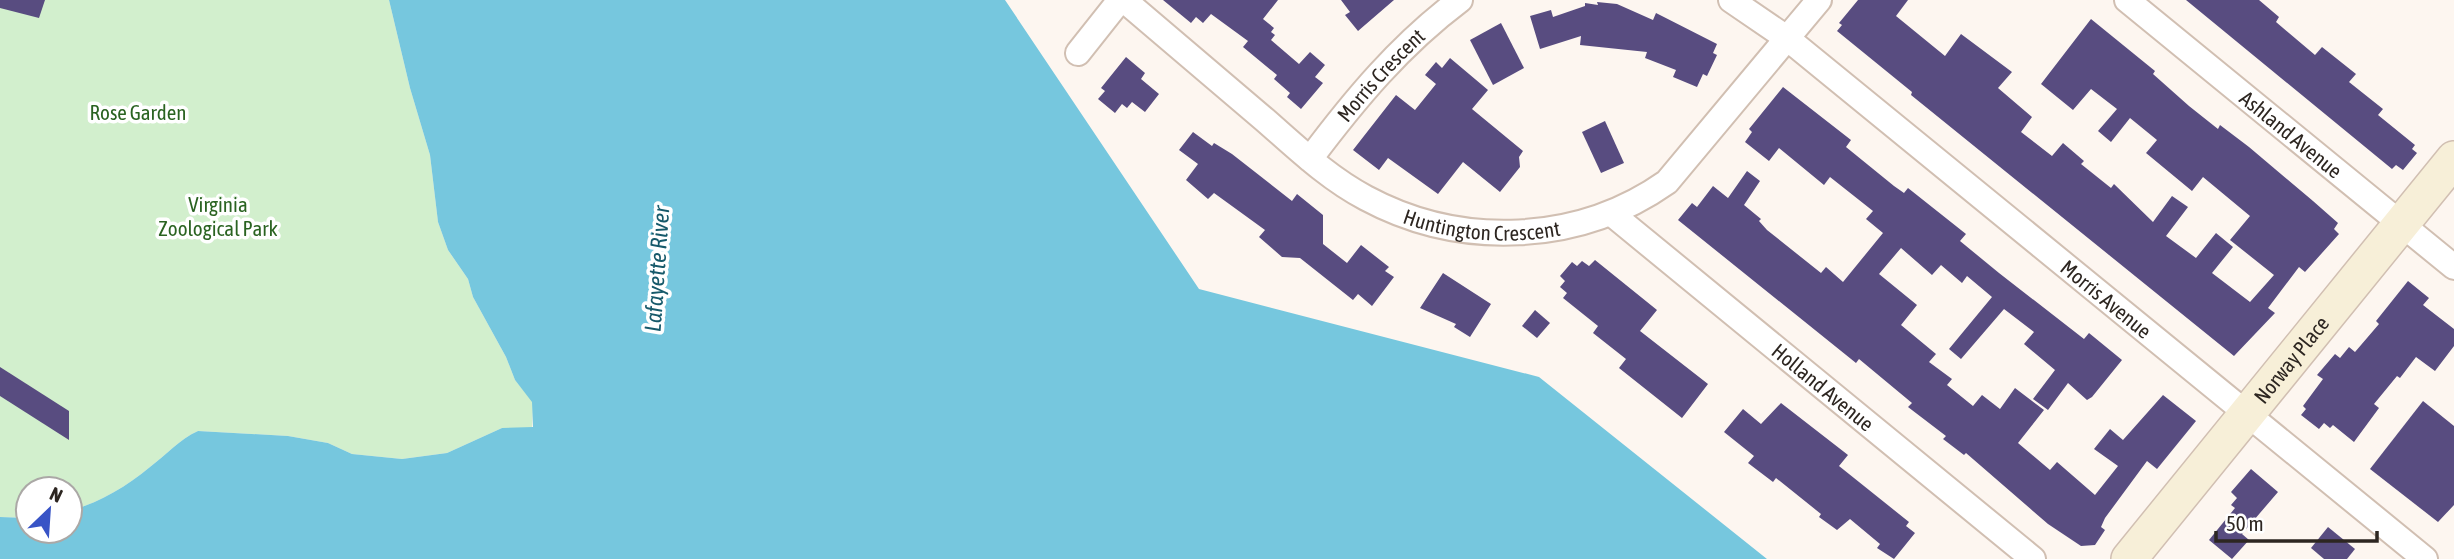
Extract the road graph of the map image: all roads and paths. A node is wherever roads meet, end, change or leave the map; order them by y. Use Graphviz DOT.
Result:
graph roads {
  1 [pos="1122,0"];
  2 [pos="1460,0"];
  3 [pos="1731,0"];
  4 [pos="1819,0"];
  5 [pos="2127,0"];
  6 [pos="1788,39"];
  7 [pos="1078,53"];
  8 [pos="1310,159"];
  9 [pos="2454,159"];
  10 [pos="1612,214"];
  11 [pos="2401,223"];
  12 [pos="2454,267"];
  13 [pos="2246,414"];
  14 [pos="2033,559"];
  15 [pos="2129,559"];
  16 [pos="2425,559"];
  1 -- 7 [label="street"];
  1 -- 8 [label="street, Huntington Crescent"];
  2 -- 8 [label="street, Morris Crescent"];
  3 -- 6 [label="street"];
  4 -- 6 [label="street, Huntington Crescent"];
  5 -- 11 [label="street, Ashland Avenue"];
  6 -- 10 [label="street, Huntington Crescent"];
  6 -- 13 [label="street, Morris Avenue"];
  8 -- 10 [label="street, Huntington Crescent"];
  9 -- 11 [label="street, Norway Place"];
  10 -- 14 [label="street, Holland Avenue"];
  11 -- 12 [label="street, Ashland Avenue"];
  11 -- 13 [label="street, Norway Place"];
  13 -- 15 [label="street, Norway Place"];
  13 -- 16 [label="street, Morris Avenue"];
}
